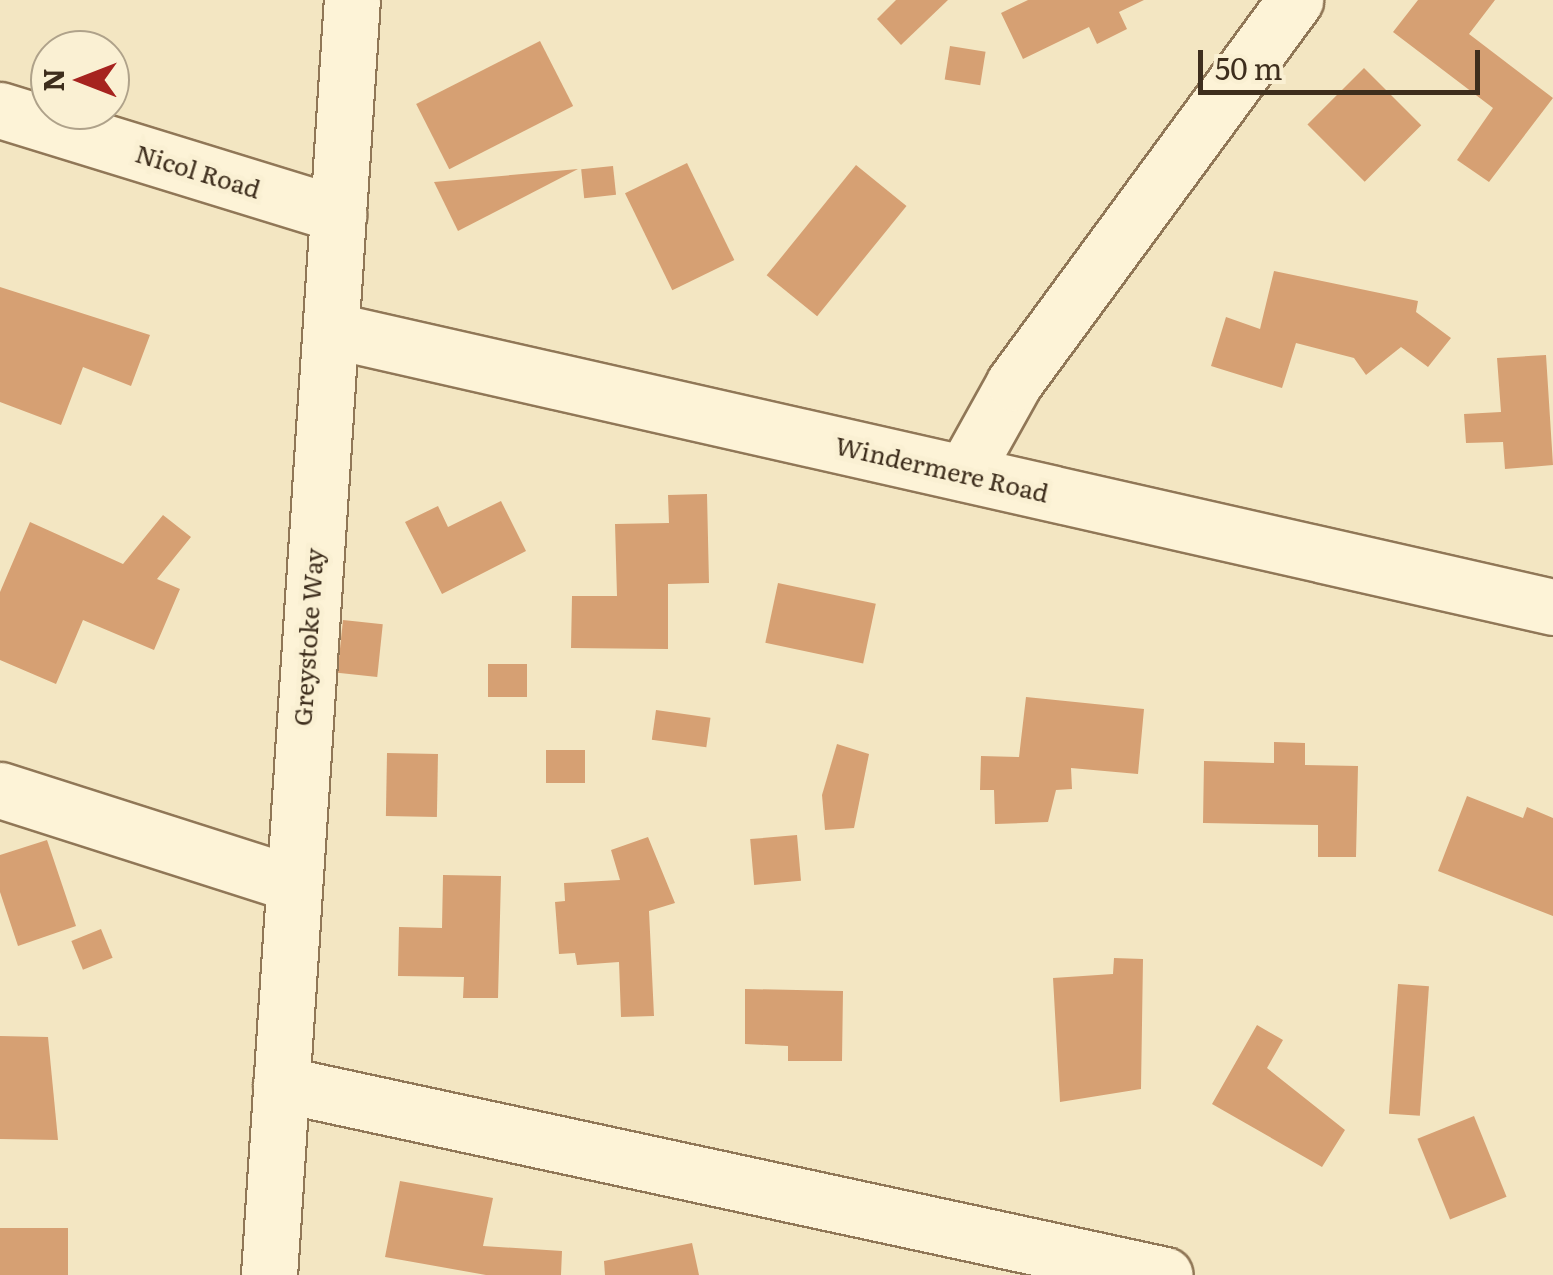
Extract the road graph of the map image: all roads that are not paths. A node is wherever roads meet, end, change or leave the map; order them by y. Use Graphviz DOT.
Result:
graph roads {
  1 [pos="352,0"];
  2 [pos="1295,0"];
  3 [pos="0,110"];
  4 [pos="338,214"];
  5 [pos="330,330"];
  6 [pos="964,473"];
  7 [pos="1553,607"];
  8 [pos="0,790"];
  9 [pos="290,882"];
  10 [pos="281,1084"];
  11 [pos="269,1275"];
  12 [pos="1164,1275"];
  1 -- 4 [label="street, Greystoke Way"];
  2 -- 6 [label="street"];
  3 -- 4 [label="street, Nicol Road"];
  4 -- 5 [label="street, Greystoke Way"];
  5 -- 6 [label="street, Windermere Road"];
  5 -- 9 [label="street, Greystoke Way"];
  6 -- 7 [label="street, Windermere Road"];
  8 -- 9 [label="street"];
  9 -- 10 [label="street, Greystoke Way"];
  10 -- 11 [label="street, Greystoke Way"];
  10 -- 12 [label="street"];
}
